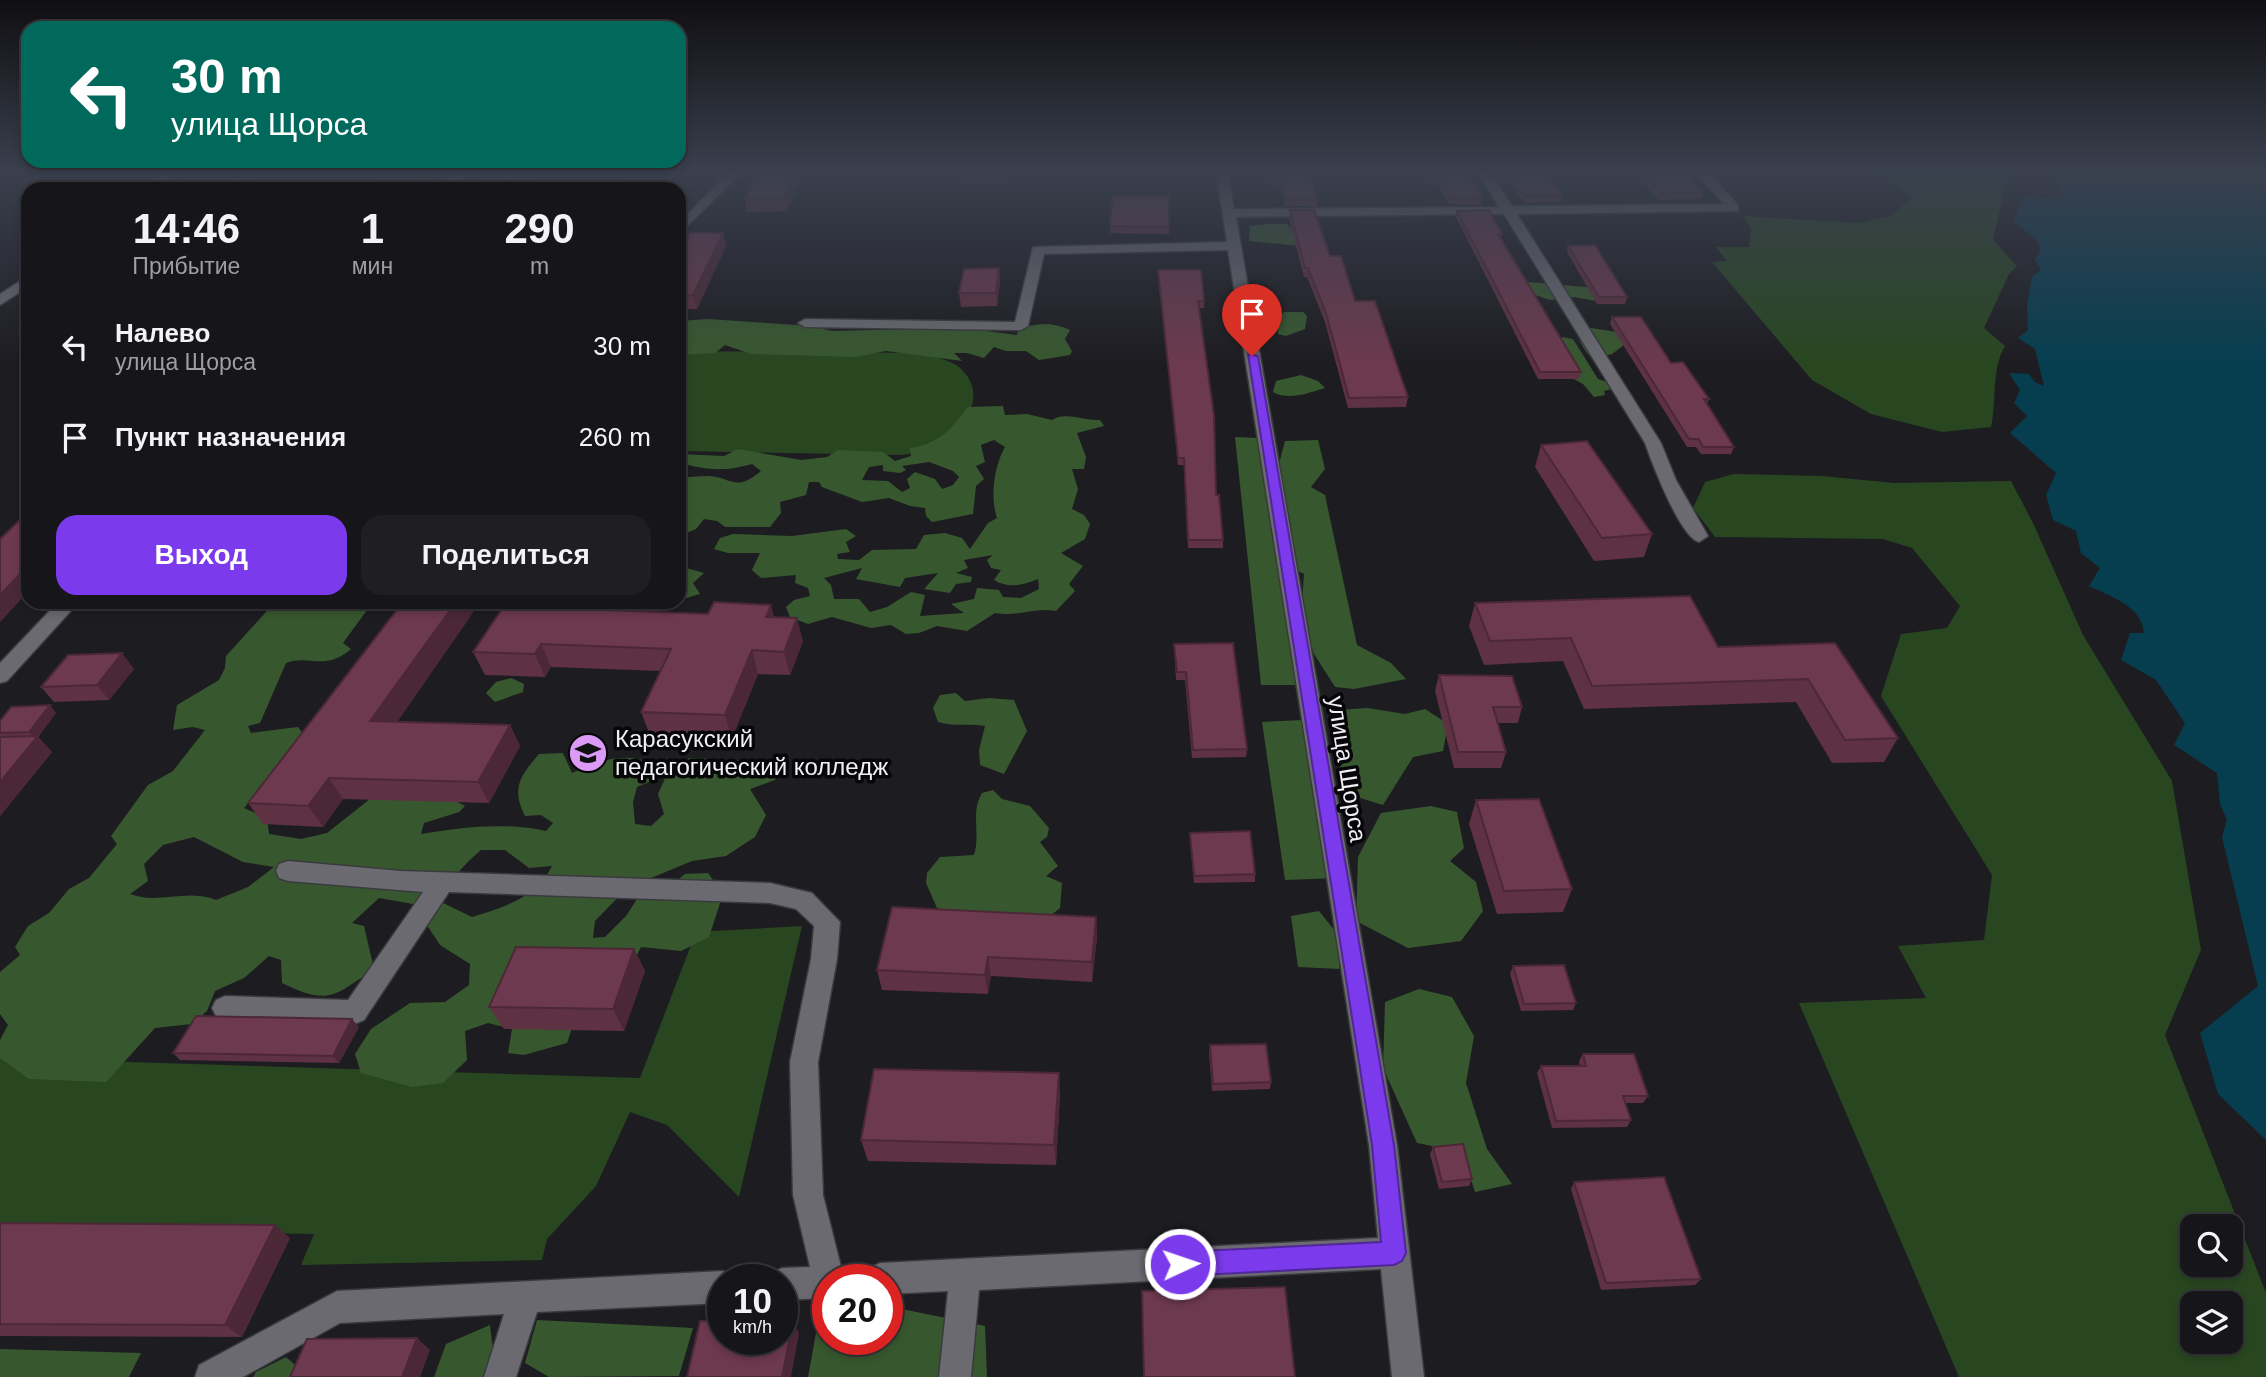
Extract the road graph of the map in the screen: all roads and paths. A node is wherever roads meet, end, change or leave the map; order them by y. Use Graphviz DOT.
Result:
graph roads {
  1 [pos="1232,236"];
  2 [pos="1524,236"];
  3 [pos="1234,246"];
  4 [pos="21,285"];
  5 [pos="0,301"];
  6 [pos="805,323"];
  7 [pos="1699,536"];
  8 [pos="62,609"];
  9 [pos="0,676"];
  10 [pos="288,871"];
  11 [pos="442,883"];
  12 [pos="225,1009"];
  13 [pos="1394,1253"];
  14 [pos="824,1264"];
  15 [pos="965,1275"];
  16 [pos="903,1278"];
  17 [pos="707,1288"];
  18 [pos="526,1297"];
  19 [pos="211,1377"];
  20 [pos="500,1377"];
  21 [pos="955,1377"];
  22 [pos="1408,1377"];
  1 -- 3 [label="street, улица Щорса"];
  2 -- 7 [label="street"];
  3 -- 6 [label="street"];
  3 -- 13 [label="street, улица Щорса"];
  4 -- 5 [label="street"];
  8 -- 9 [label="street"];
  10 -- 11 [label="street"];
  11 -- 12 [label="street"];
  11 -- 14 [label="street"];
  13 -- 15 [label="street"];
  13 -- 22 [label="street, улица Щорса"];
  15 -- 16 [label="street"];
  15 -- 21 [label="street"];
  17 -- 18 [label="street"];
  18 -- 19 [label="street"];
  18 -- 20 [label="street"];
}
